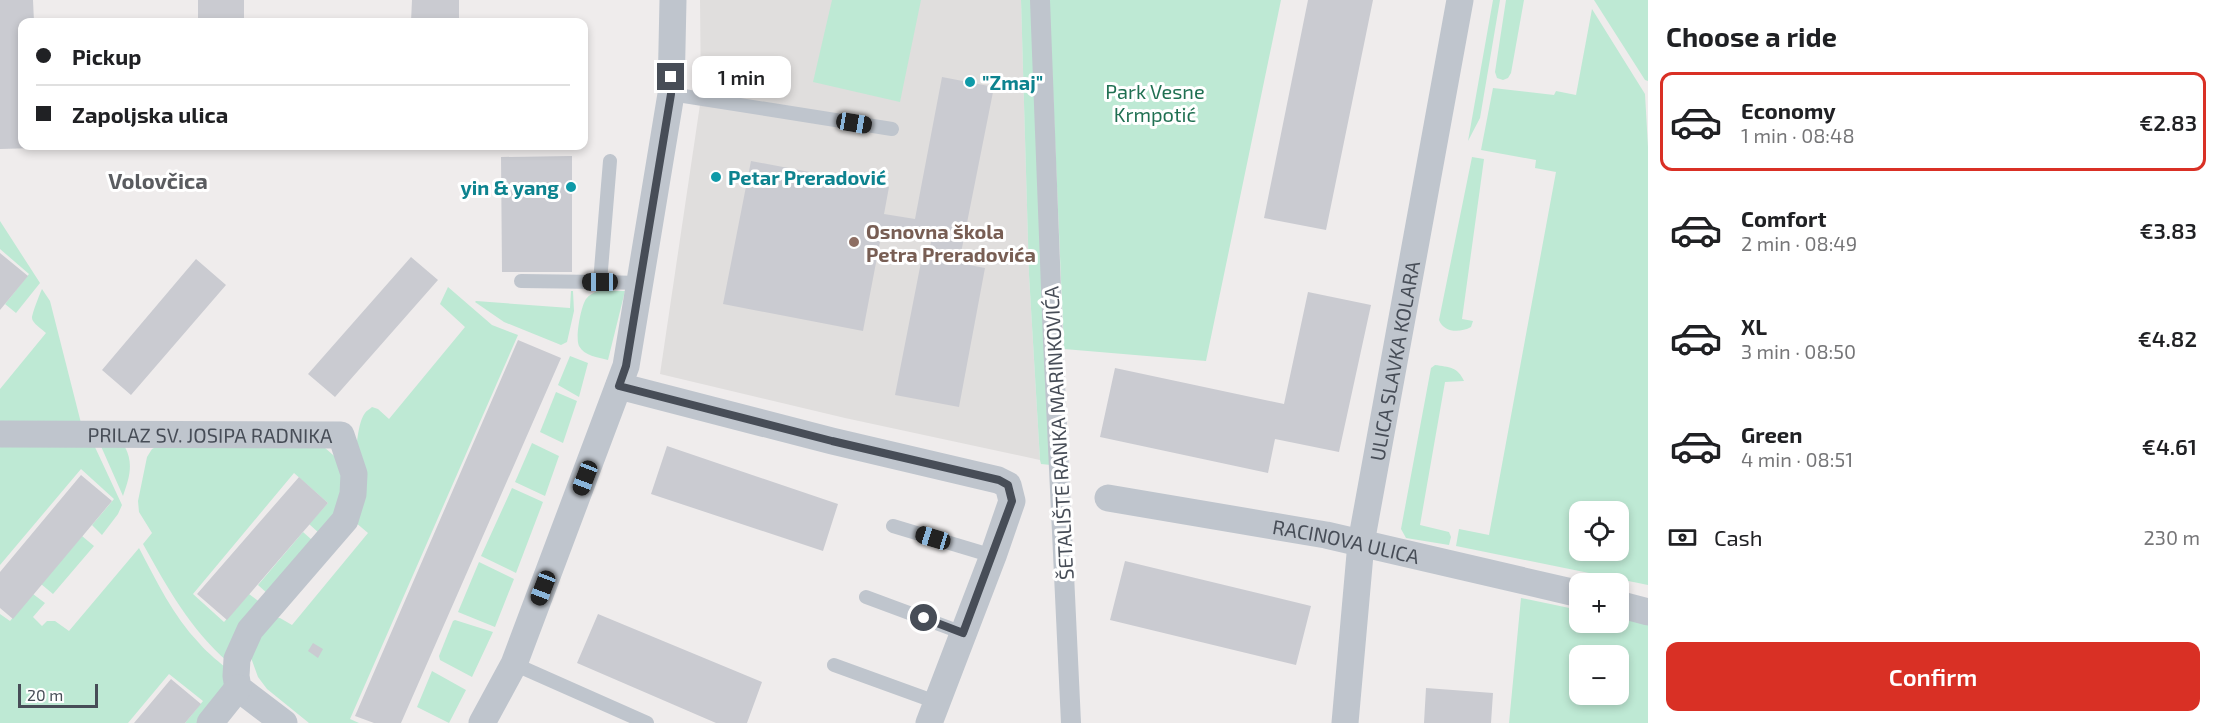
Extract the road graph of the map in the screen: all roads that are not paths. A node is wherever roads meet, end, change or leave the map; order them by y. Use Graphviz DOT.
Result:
graph roads {
  1 [pos="673,0"];
  2 [pos="1040,0"];
  3 [pos="1460,0"];
  4 [pos="671,94"];
  5 [pos="892,129"];
  6 [pos="610,161"];
  7 [pos="521,281"];
  8 [pos="600,282"];
  9 [pos="639,283"];
  10 [pos="619,386"];
  11 [pos="0,434"];
  12 [pos="1108,498"];
  13 [pos="893,526"];
  14 [pos="1361,543"];
  15 [pos="993,556"];
  16 [pos="1569,591"];
  17 [pos="866,597"];
  18 [pos="1629,607"];
  19 [pos="1648,612"];
  20 [pos="963,633"];
  21 [pos="514,664"];
  22 [pos="834,666"];
  23 [pos="238,688"];
  24 [pos="933,712"];
  25 [pos="210,723"];
  26 [pos="284,723"];
  27 [pos="482,723"];
  28 [pos="647,723"];
  29 [pos="1071,723"];
  30 [pos="1345,723"];
  1 -- 4 [label="street"];
  2 -- 29 [label="street, ŠETALIŠTE RANKA MARINKOVIĆA"];
  3 -- 14 [label="street, ULICA SLAVKA KOLARA"];
  4 -- 5 [label="lane"];
  4 -- 9 [label="street"];
  6 -- 8 [label="lane"];
  7 -- 8 [label="lane"];
  8 -- 9 [label="lane"];
  9 -- 10 [label="street"];
  10 -- 15 [label="street"];
  10 -- 21 [label="street"];
  11 -- 23 [label="street, PRILAZ SV. JOSIPA RADNIKA"];
  12 -- 14 [label="street, RACINOVA ULICA"];
  13 -- 15 [label="lane"];
  14 -- 16 [label="street, RACINOVA ULICA"];
  14 -- 30 [label="street, ULICA SLAVKA KOLARA"];
  15 -- 20 [label="street"];
  17 -- 20 [label="lane"];
  18 -- 19 [label="street"];
  20 -- 24 [label="street"];
  21 -- 27 [label="street"];
  21 -- 28 [label="lane"];
  22 -- 24 [label="lane"];
  23 -- 25 [label="street"];
  23 -- 26 [label="street"];
}
